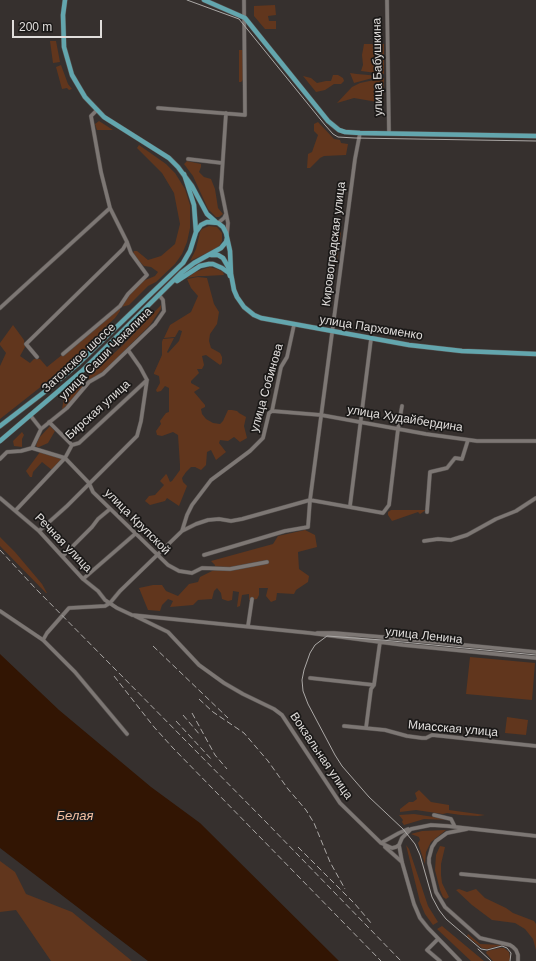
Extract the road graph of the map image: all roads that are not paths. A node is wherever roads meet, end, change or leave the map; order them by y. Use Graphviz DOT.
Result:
graph roads {
  1 [pos="65,0"];
  2 [pos="204,0"];
  3 [pos="244,0"];
  4 [pos="387,0"];
  5 [pos="245,18"];
  6 [pos="158,108"];
  7 [pos="97,110"];
  8 [pos="226,113"];
  9 [pos="360,133"];
  10 [pos="389,133"];
  11 [pos="536,136"];
  12 [pos="188,159"];
  13 [pos="222,163"];
  14 [pos="184,174"];
  15 [pos="110,208"];
  16 [pos="226,214"];
  17 [pos="218,223"];
  18 [pos="196,232"];
  19 [pos="227,236"];
  20 [pos="127,242"];
  21 [pos="207,256"];
  22 [pos="231,274"];
  23 [pos="232,284"];
  24 [pos="168,286"];
  25 [pos="159,294"];
  26 [pos="0,308"];
  27 [pos="294,325"];
  28 [pos="333,332"];
  29 [pos="371,340"];
  30 [pos="128,350"];
  31 [pos="63,354"];
  32 [pos="536,354"];
  33 [pos="37,357"];
  34 [pos="147,380"];
  35 [pos="402,406"];
  36 [pos="272,411"];
  37 [pos="30,415"];
  38 [pos="321,415"];
  39 [pos="49,422"];
  40 [pos="360,422"];
  41 [pos="0,426"];
  42 [pos="41,429"];
  43 [pos="398,429"];
  44 [pos="468,440"];
  45 [pos="0,441"];
  46 [pos="536,441"];
  47 [pos="72,445"];
  48 [pos="32,448"];
  49 [pos="65,458"];
  50 [pos="0,459"];
  51 [pos="89,483"];
  52 [pos="0,498"];
  53 [pos="536,498"];
  54 [pos="310,500"];
  55 [pos="350,506"];
  56 [pos="110,509"];
  57 [pos="16,510"];
  58 [pos="427,512"];
  59 [pos="39,531"];
  60 [pos="182,531"];
  61 [pos="134,534"];
  62 [pos="424,541"];
  63 [pos="204,554"];
  64 [pos="156,555"];
  65 [pos="62,556"];
  66 [pos="267,562"];
  67 [pos="83,579"];
  68 [pos="252,599"];
  69 [pos="110,603"];
  70 [pos="0,611"];
  71 [pos="132,615"];
  72 [pos="249,624"];
  73 [pos="310,633"];
  74 [pos="43,640"];
  75 [pos="380,642"];
  76 [pos="503,649"];
  77 [pos="536,652"];
  78 [pos="503,655"];
  79 [pos="536,658"];
  80 [pos="310,678"];
  81 [pos="374,685"];
  82 [pos="344,726"];
  83 [pos="366,728"];
  84 [pos="127,734"];
  85 [pos="536,746"];
  86 [pos="434,815"];
  87 [pos="455,827"];
  88 [pos="467,828"];
  89 [pos="411,829"];
  90 [pos="536,836"];
  91 [pos="381,843"];
  92 [pos="399,845"];
  93 [pos="402,862"];
  94 [pos="461,874"];
  95 [pos="536,881"];
  96 [pos="438,939"];
  97 [pos="440,961"];
  98 [pos="460,961"];
  99 [pos="518,961"];
  1 -- 7 [label="main road"];
  2 -- 5 [label="main road"];
  3 -- 5 [label="street"];
  4 -- 10 [label="street, улица Бабушкина"];
  5 -- 8 [label="street"];
  5 -- 9 [label="main road"];
  6 -- 8 [label="street"];
  7 -- 14 [label="main road"];
  7 -- 15 [label="street"];
  8 -- 13 [label="street"];
  9 -- 10 [label="main road"];
  9 -- 28 [label="street, Кировоградская улица"];
  10 -- 11 [label="main road"];
  12 -- 13 [label="street"];
  13 -- 16 [label="street"];
  14 -- 17 [label="main road"];
  14 -- 18 [label="main road"];
  15 -- 20 [label="street"];
  15 -- 26 [label="street"];
  16 -- 17 [label="street"];
  16 -- 19 [label="street"];
  17 -- 18 [label="main road"];
  17 -- 19 [label="main road"];
  18 -- 41 [label="main road, Затонское шоссе"];
  19 -- 21 [label="main road"];
  19 -- 22 [label="main road, улица Пархоменко"];
  20 -- 31 [label="street"];
  20 -- 33 [label="street"];
  21 -- 22 [label="main road, улица Пархоменко"];
  21 -- 24 [label="main road"];
  22 -- 23 [label="main road, улица Пархоменко"];
  23 -- 24 [label="main road"];
  23 -- 27 [label="main road, улица Пархоменко"];
  24 -- 25 [label="main road, Затонское шоссе"];
  25 -- 30 [label="street, улица Саши Чекалина"];
  25 -- 37 [label="main road, Затонское шоссе"];
  27 -- 28 [label="main road, улица Пархоменко"];
  27 -- 36 [label="street, улица Собинова"];
  28 -- 29 [label="main road, улица Пархоменко"];
  28 -- 38 [label="street, Кировоградская улица"];
  29 -- 32 [label="main road, улица Пархоменко"];
  29 -- 40 [label="street"];
  30 -- 34 [label="street"];
  30 -- 39 [label="street, улица Саши Чекалина"];
  34 -- 47 [label="street, Бирская улица"];
  34 -- 51 [label="street"];
  35 -- 43 [label="street"];
  36 -- 38 [label="street, улица Худайбердина"];
  36 -- 60 [label="street, улица Собинова"];
  37 -- 42 [label="street"];
  37 -- 45 [label="main road, Затонское шоссе"];
  38 -- 40 [label="street, улица Худайбердина"];
  38 -- 54 [label="street, Кировоградская улица"];
  39 -- 42 [label="street, улица Саши Чекалина"];
  39 -- 47 [label="street"];
  40 -- 43 [label="street, улица Худайбердина"];
  40 -- 55 [label="street"];
  42 -- 48 [label="street"];
  43 -- 44 [label="street, улица Худайбердина"];
  43 -- 55 [label="street"];
  44 -- 46 [label="street, улица Худайбердина"];
  44 -- 58 [label="street"];
  47 -- 49 [label="street, Бирская улица"];
  48 -- 49 [label="street, улица Крупской"];
  48 -- 50 [label="street"];
  49 -- 51 [label="street, улица Крупской"];
  49 -- 57 [label="street, Бирская улица"];
  51 -- 56 [label="street, улица Крупской"];
  51 -- 59 [label="street"];
  52 -- 57 [label="street, Речная улица"];
  53 -- 62 [label="street"];
  54 -- 55 [label="street"];
  54 -- 60 [label="street"];
  54 -- 63 [label="street, Кировоградская улица"];
  56 -- 61 [label="street, улица Крупской"];
  56 -- 65 [label="street"];
  57 -- 59 [label="street, Речная улица"];
  59 -- 65 [label="street, Речная улица"];
  60 -- 64 [label="street"];
  61 -- 64 [label="street, улица Крупской"];
  61 -- 67 [label="street"];
  64 -- 66 [label="street, улица Крупской"];
  64 -- 69 [label="street"];
  65 -- 67 [label="street, Речная улица"];
  67 -- 69 [label="street, Речная улица"];
  68 -- 72 [label="street"];
  69 -- 71 [label="street, улица Ленина"];
  69 -- 74 [label="street"];
  70 -- 74 [label="street"];
  71 -- 72 [label="street, улица Ленина"];
  71 -- 91 [label="street, Вокзальная улица"];
  72 -- 73 [label="street, улица Ленина"];
  73 -- 75 [label="street, улица Ленина"];
  73 -- 76 [label="street, улица Ленина"];
  74 -- 84 [label="street"];
  75 -- 78 [label="street, улица Ленина"];
  75 -- 81 [label="street"];
  76 -- 77 [label="street, улица Ленина"];
  76 -- 78 [label="street"];
  78 -- 79 [label="street, улица Ленина"];
  80 -- 81 [label="street"];
  81 -- 83 [label="street"];
  82 -- 83 [label="street, Миасская улица"];
  83 -- 85 [label="street, Миасская улица"];
  86 -- 87 [label="street"];
  87 -- 88 [label="street"];
  87 -- 89 [label="street"];
  88 -- 90 [label="street"];
  88 -- 99 [label="street"];
  89 -- 91 [label="street"];
  89 -- 92 [label="street"];
  91 -- 92 [label="street"];
  91 -- 93 [label="street, Вокзальная улица"];
  92 -- 93 [label="street"];
  93 -- 96 [label="street"];
  94 -- 95 [label="street"];
  96 -- 97 [label="street"];
  96 -- 98 [label="street"];
}
